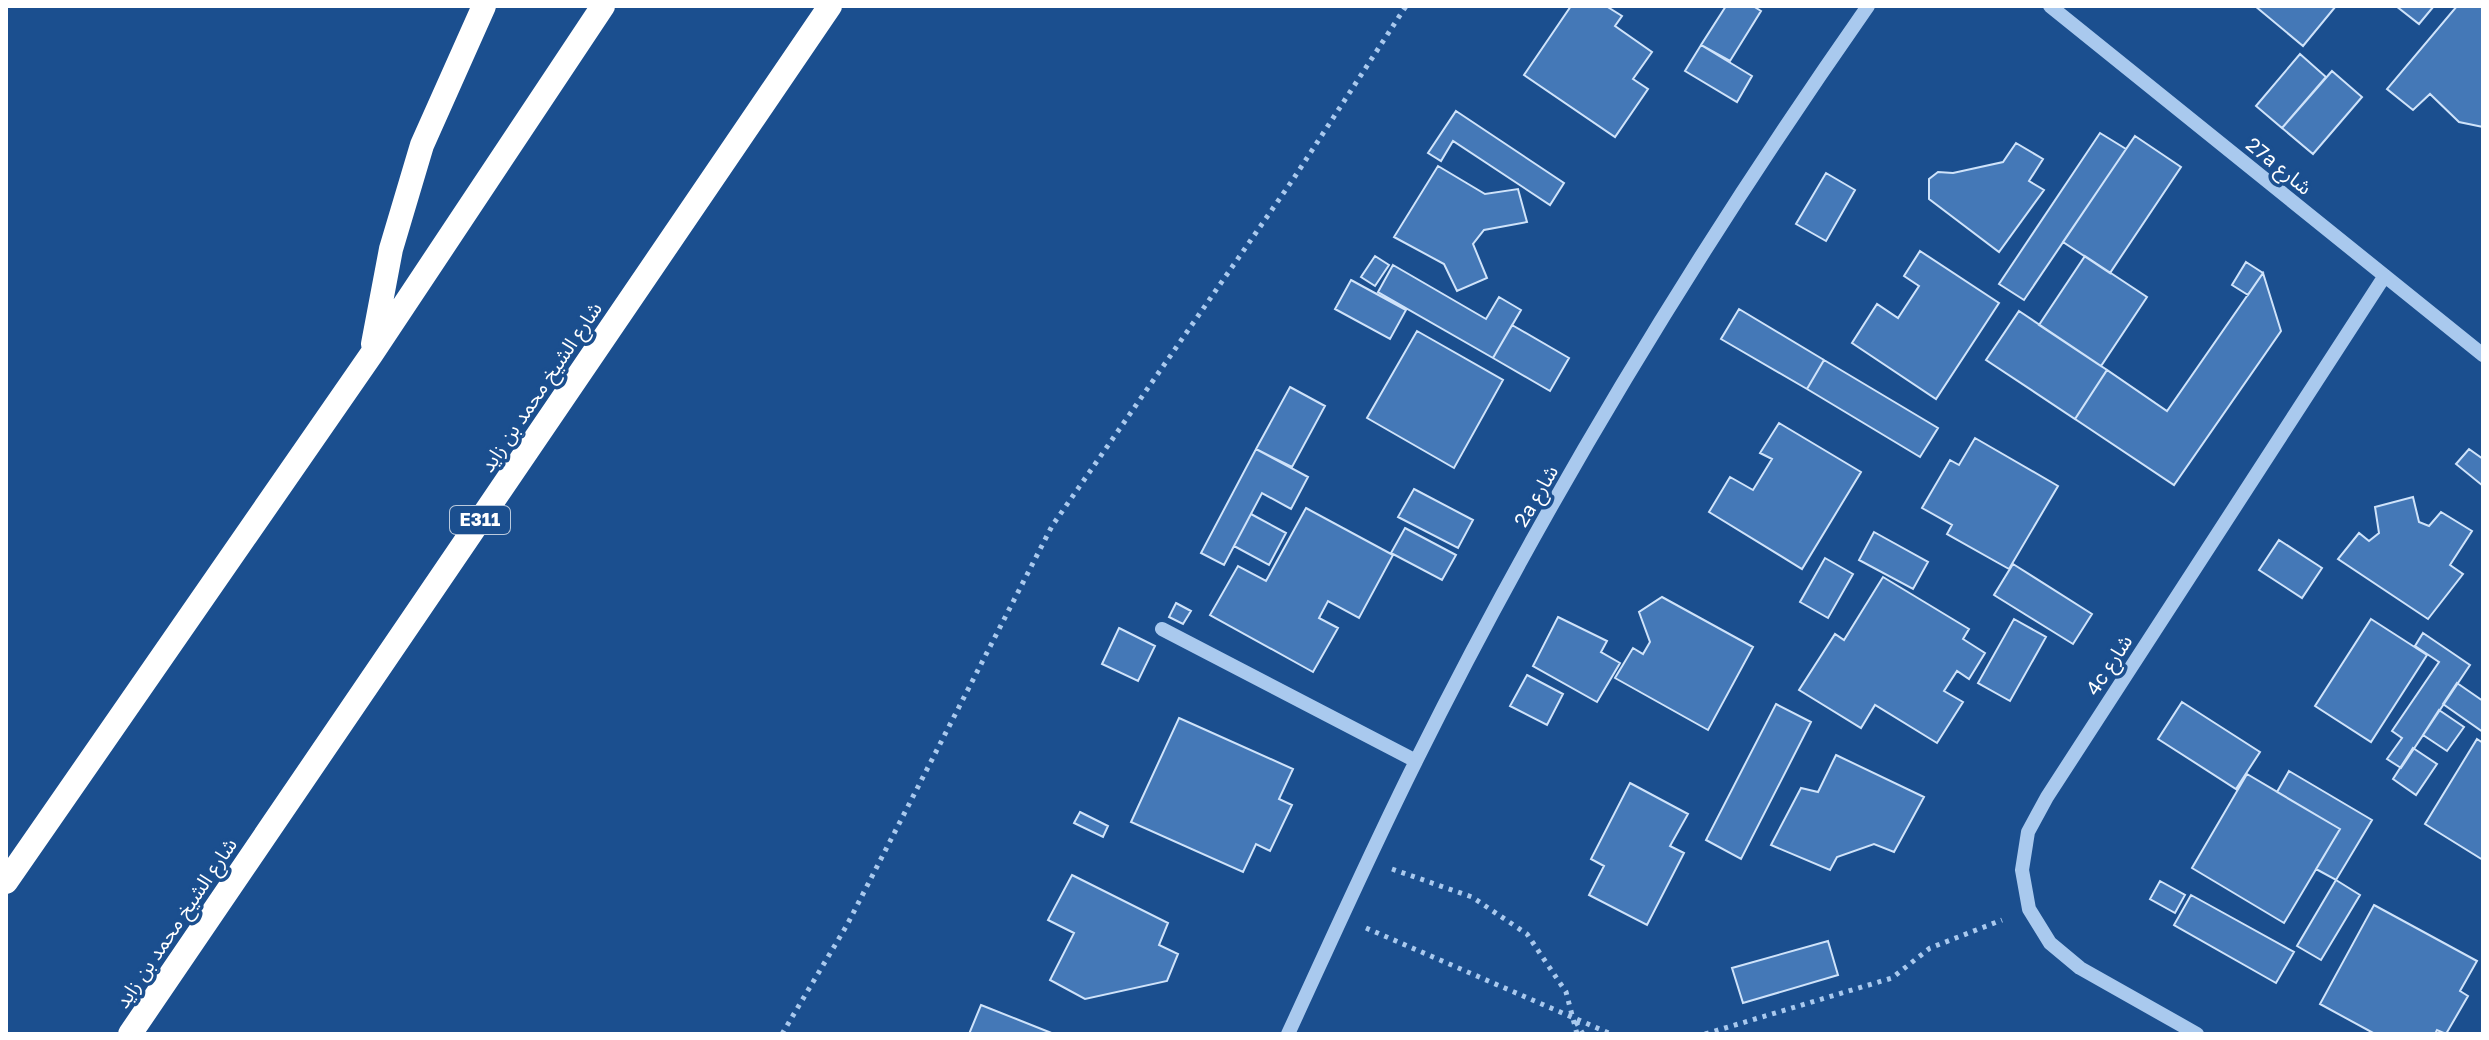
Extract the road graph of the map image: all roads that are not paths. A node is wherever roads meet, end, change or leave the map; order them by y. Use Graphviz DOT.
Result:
graph roads {
  1 [pos="484,6"];
  2 [pos="603,6"];
  3 [pos="830,6"];
  4 [pos="1868,6"];
  5 [pos="2050,6"];
  6 [pos="2384,277"];
  7 [pos="371,355"];
  8 [pos="2483,355"];
  9 [pos="1162,629"];
  10 [pos="1416,761"];
  11 [pos="6,882"];
  12 [pos="130,1034"];
  13 [pos="1288,1034"];
  14 [pos="2197,1034"];
  1 -- 7 [label="highway"];
  2 -- 7 [label="highway"];
  3 -- 12 [label="highway, شارع الشيخ محمد بن زايد / E311"];
  4 -- 10 [label="street, 2a شارع"];
  5 -- 6 [label="street, 27a شارع"];
  6 -- 8 [label="street, 27a شارع"];
  6 -- 14 [label="street, 4c شارع"];
  7 -- 11 [label="highway"];
  9 -- 10 [label="street"];
  10 -- 13 [label="street, 2a شارع"];
}
